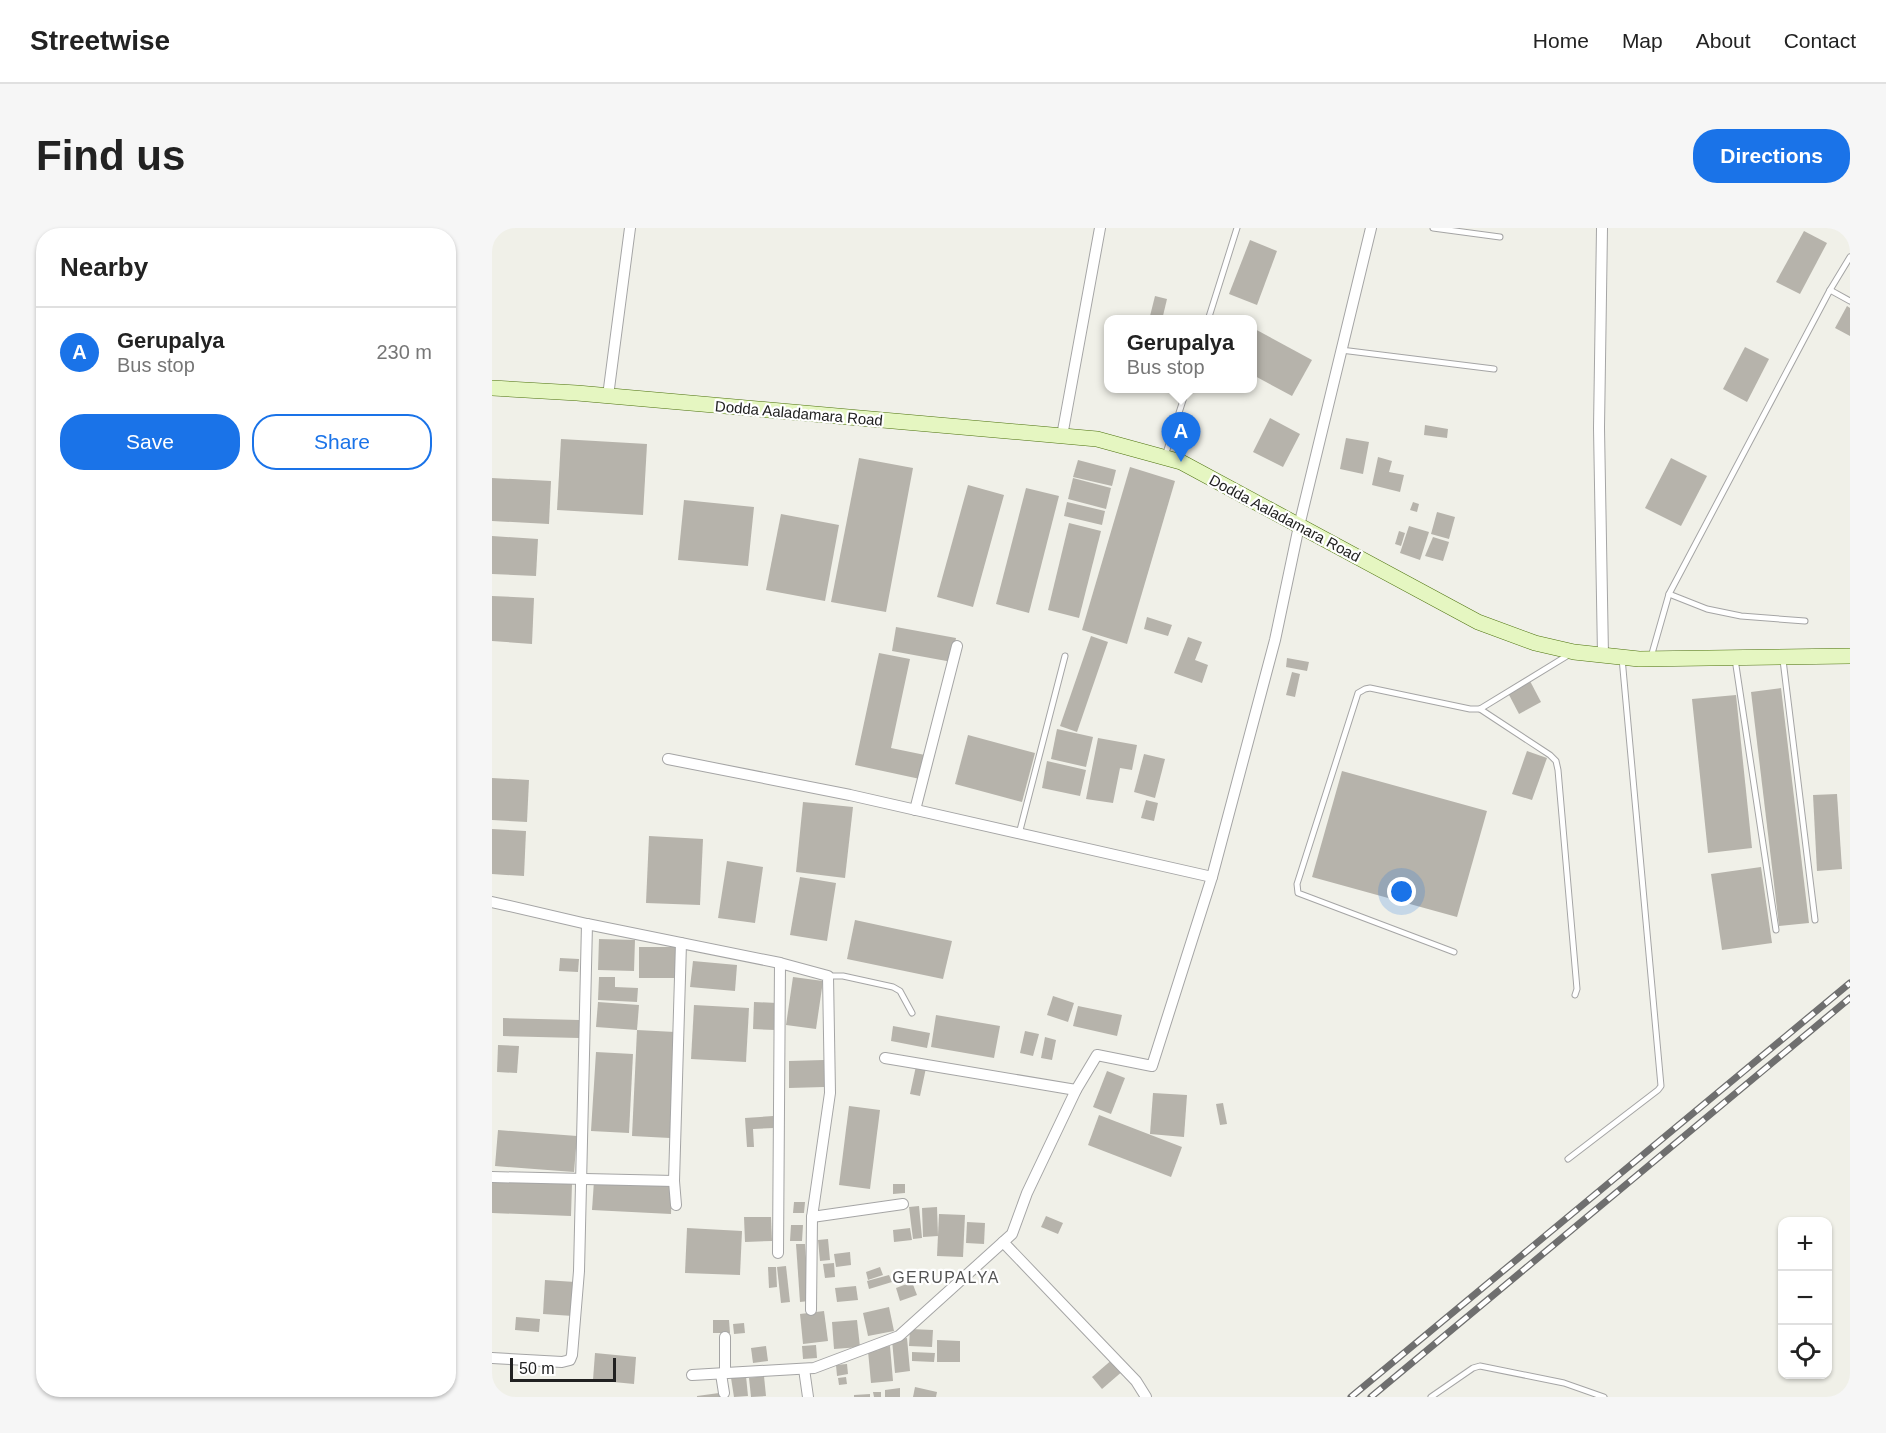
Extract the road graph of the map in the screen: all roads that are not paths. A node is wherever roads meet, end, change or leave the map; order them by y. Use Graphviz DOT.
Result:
graph roads {
  1 [pos="630,228"];
  2 [pos="1100,228"];
  3 [pos="1237,228"];
  4 [pos="1371,228"];
  5 [pos="1433,228"];
  6 [pos="1602,228"];
  7 [pos="1500,237"];
  8 [pos="1850,257"];
  9 [pos="1830,290"];
  10 [pos="1850,301"];
  11 [pos="1210,315"];
  12 [pos="1341,350"];
  13 [pos="1494,369"];
  14 [pos="492,388"];
  15 [pos="1185,393"];
  16 [pos="608,396"];
  17 [pos="1062,436"];
  18 [pos="1165,458"];
  19 [pos="1299,526"];
  20 [pos="1669,594"];
  21 [pos="1805,621"];
  22 [pos="957,646"];
  23 [pos="1574,652"];
  24 [pos="1603,655"];
  25 [pos="1065,656"];
  26 [pos="1783,656"];
  27 [pos="1850,656"];
  28 [pos="1622,658"];
  29 [pos="1651,658"];
  30 [pos="1735,658"];
  31 [pos="1480,709"];
  32 [pos="668,759"];
  33 [pos="915,810"];
  34 [pos="1019,834"];
  35 [pos="1212,877"];
  36 [pos="492,902"];
  37 [pos="492,911"];
  38 [pos="1815,920"];
  39 [pos="586,924"];
  40 [pos="1776,930"];
  41 [pos="681,943"];
  42 [pos="1454,952"];
  43 [pos="780,963"];
  44 [pos="828,976"];
  45 [pos="1575,995"];
  46 [pos="912,1013"];
  47 [pos="885,1058"];
  48 [pos="1076,1090"];
  49 [pos="1568,1159"];
  50 [pos="492,1177"];
  51 [pos="581,1180"];
  52 [pos="674,1180"];
  53 [pos="903,1204"];
  54 [pos="676,1205"];
  55 [pos="812,1217"];
  56 [pos="1003,1242"];
  57 [pos="778,1253"];
  58 [pos="811,1310"];
  59 [pos="725,1337"];
  60 [pos="492,1358"];
  61 [pos="804,1369"];
  62 [pos="723,1373"];
  63 [pos="692,1375"];
  64 [pos="724,1393"];
  65 [pos="808,1397"];
  66 [pos="1146,1397"];
  67 [pos="1431,1397"];
  68 [pos="1604,1397"];
  1 -- 16 [label="street"];
  2 -- 17 [label="street"];
  3 -- 11 [label="lane"];
  4 -- 12 [label="street"];
  5 -- 7 [label="lane"];
  6 -- 24 [label="street"];
  8 -- 9 [label="lane"];
  9 -- 10 [label="lane"];
  9 -- 20 [label="lane"];
  12 -- 13 [label="lane"];
  12 -- 19 [label="street"];
  14 -- 16 [label="main road, Dodda Aaladamara Road"];
  15 -- 18 [label="lane"];
  16 -- 17 [label="main road, Dodda Aaladamara Road"];
  17 -- 18 [label="main road, Dodda Aaladamara Road"];
  18 -- 19 [label="main road, Dodda Aaladamara Road"];
  19 -- 23 [label="main road, Dodda Aaladamara Road"];
  19 -- 35 [label="street"];
  20 -- 21 [label="lane"];
  20 -- 29 [label="lane"];
  22 -- 33 [label="street"];
  23 -- 24 [label="main road, Dodda Aaladamara Road"];
  23 -- 31 [label="lane"];
  24 -- 28 [label="main road, Dodda Aaladamara Road"];
  25 -- 34 [label="lane"];
  26 -- 27 [label="main road, Dodda Aaladamara Road"];
  26 -- 30 [label="main road, Dodda Aaladamara Road"];
  26 -- 38 [label="lane"];
  28 -- 29 [label="main road, Dodda Aaladamara Road"];
  28 -- 49 [label="lane"];
  29 -- 30 [label="main road, Dodda Aaladamara Road"];
  30 -- 40 [label="lane"];
  31 -- 42 [label="lane"];
  31 -- 45 [label="lane"];
  32 -- 33 [label="street"];
  33 -- 34 [label="street"];
  34 -- 35 [label="street"];
  35 -- 48 [label="street"];
  36 -- 37 [label="street"];
  36 -- 39 [label="street"];
  39 -- 41 [label="street"];
  39 -- 51 [label="street"];
  41 -- 43 [label="street"];
  41 -- 52 [label="street"];
  43 -- 44 [label="street"];
  43 -- 57 [label="street"];
  44 -- 46 [label="lane"];
  44 -- 55 [label="street"];
  47 -- 48 [label="street"];
  48 -- 56 [label="street"];
  50 -- 51 [label="street"];
  51 -- 52 [label="street"];
  51 -- 60 [label="street"];
  52 -- 54 [label="street"];
  53 -- 55 [label="street"];
  55 -- 58 [label="street"];
  56 -- 61 [label="street"];
  56 -- 66 [label="street"];
  59 -- 62 [label="street"];
  61 -- 62 [label="street"];
  61 -- 65 [label="street"];
  62 -- 63 [label="street"];
  62 -- 64 [label="street"];
  67 -- 68 [label="lane"];
}
